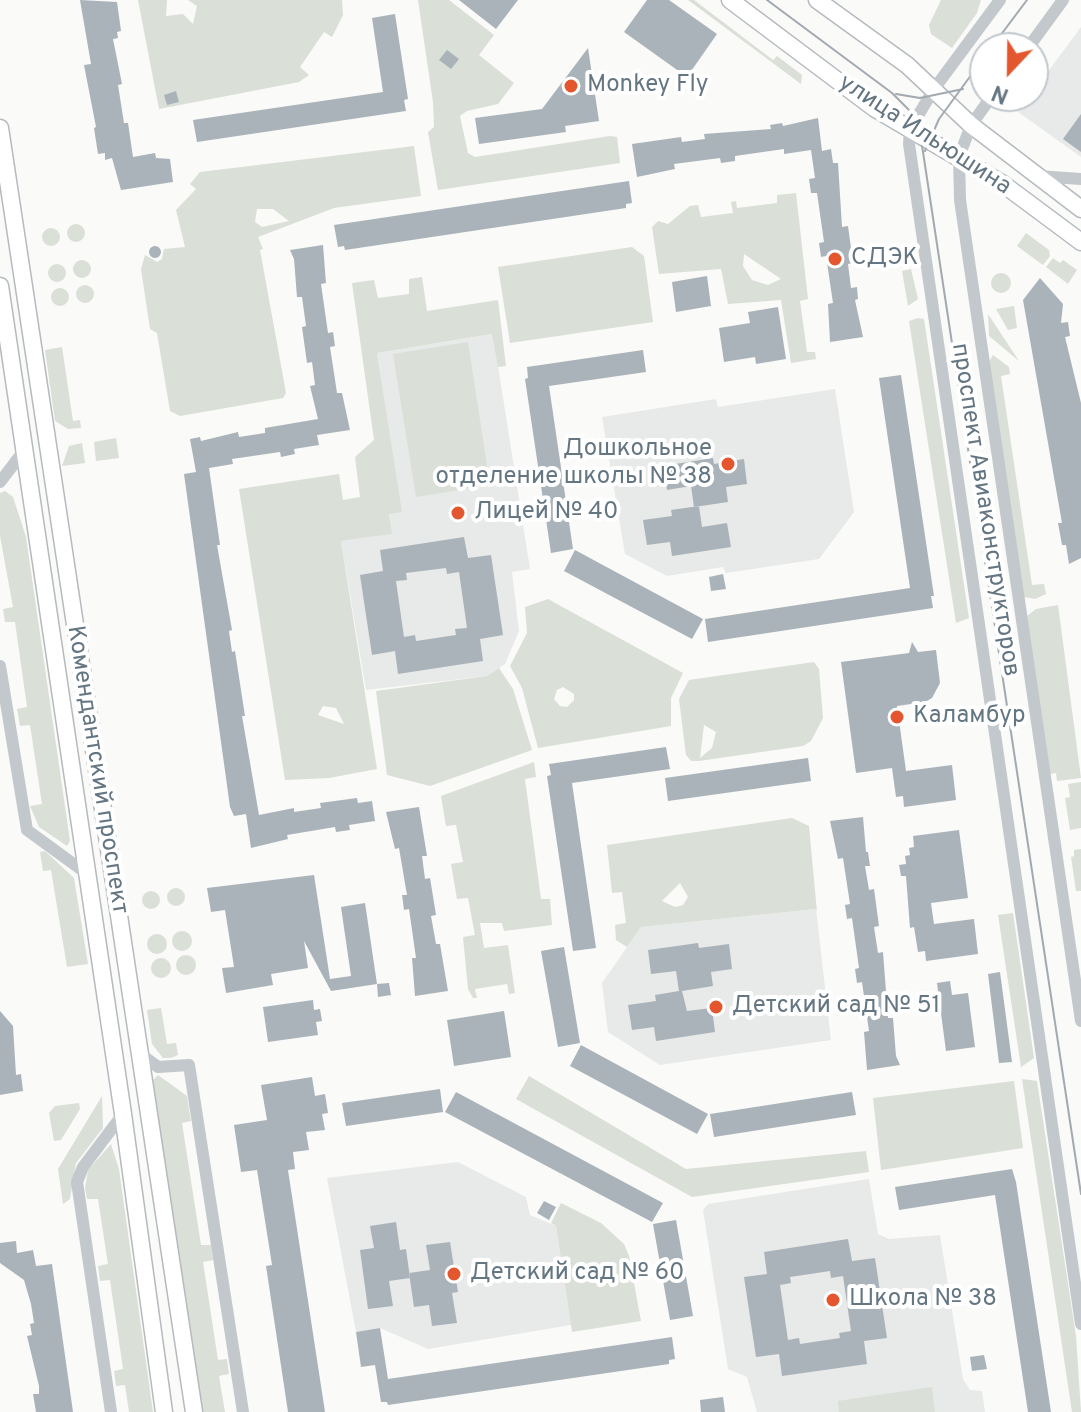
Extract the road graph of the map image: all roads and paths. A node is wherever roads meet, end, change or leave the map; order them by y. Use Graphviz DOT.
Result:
graph roads {
  1 [pos="730,0"];
  2 [pos="817,0"];
  3 [pos="989,0"];
  4 [pos="1000,0"];
  5 [pos="1063,0"];
  6 [pos="987,17"];
  7 [pos="1040,32"];
  8 [pos="934,89"];
  9 [pos="980,112"];
  10 [pos="971,125"];
  11 [pos="0,128"];
  12 [pos="910,129"];
  13 [pos="959,157"];
  14 [pos="1038,176"];
  15 [pos="1081,179"];
  16 [pos="1081,209"];
  17 [pos="1081,242"];
  18 [pos="0,288"];
  19 [pos="23,452"];
  20 [pos="0,482"];
  21 [pos="0,666"];
  22 [pos="86,873"];
  23 [pos="1081,1021"];
  24 [pos="142,1055"];
  25 [pos="123,1114"];
  26 [pos="1081,1324"];
  27 [pos="111,1412"];
  28 [pos="164,1412"];
  29 [pos="194,1412"];
  30 [pos="243,1412"];
  1 -- 12 [label="main road, улица Ильюшина"];
  2 -- 8 [label="main road, улица Ильюшина"];
  3 -- 6 [label="street"];
  4 -- 6 [label="street"];
  5 -- 7 [label="street"];
  6 -- 8 [label="street"];
  8 -- 10 [label="main road, улица Ильюшина"];
  8 -- 12 [label="street"];
  9 -- 10 [label="street"];
  10 -- 13 [label="street"];
  10 -- 14 [label="main road, улица Ильюшина"];
  11 -- 24 [label="main road, Комендантский проспект"];
  12 -- 13 [label="main road, улица Ильюшина"];
  12 -- 26 [label="street, проспект Авиаконструкторов"];
  13 -- 17 [label="main road, улица Ильюшина"];
  13 -- 23 [label="street, проспект Авиаконструкторов"];
  14 -- 15 [label="street"];
  14 -- 16 [label="main road, улица Ильюшина"];
  18 -- 19 [label="main road, Комендантский проспект"];
  19 -- 20 [label="street"];
  19 -- 22 [label="main road, Комендантский проспект"];
  21 -- 22 [label="street"];
  22 -- 25 [label="main road, Комендантский проспект"];
  24 -- 29 [label="main road, Комендантский проспект"];
  24 -- 30 [label="street"];
  25 -- 27 [label="street"];
  25 -- 28 [label="main road, Комендантский проспект"];
}
